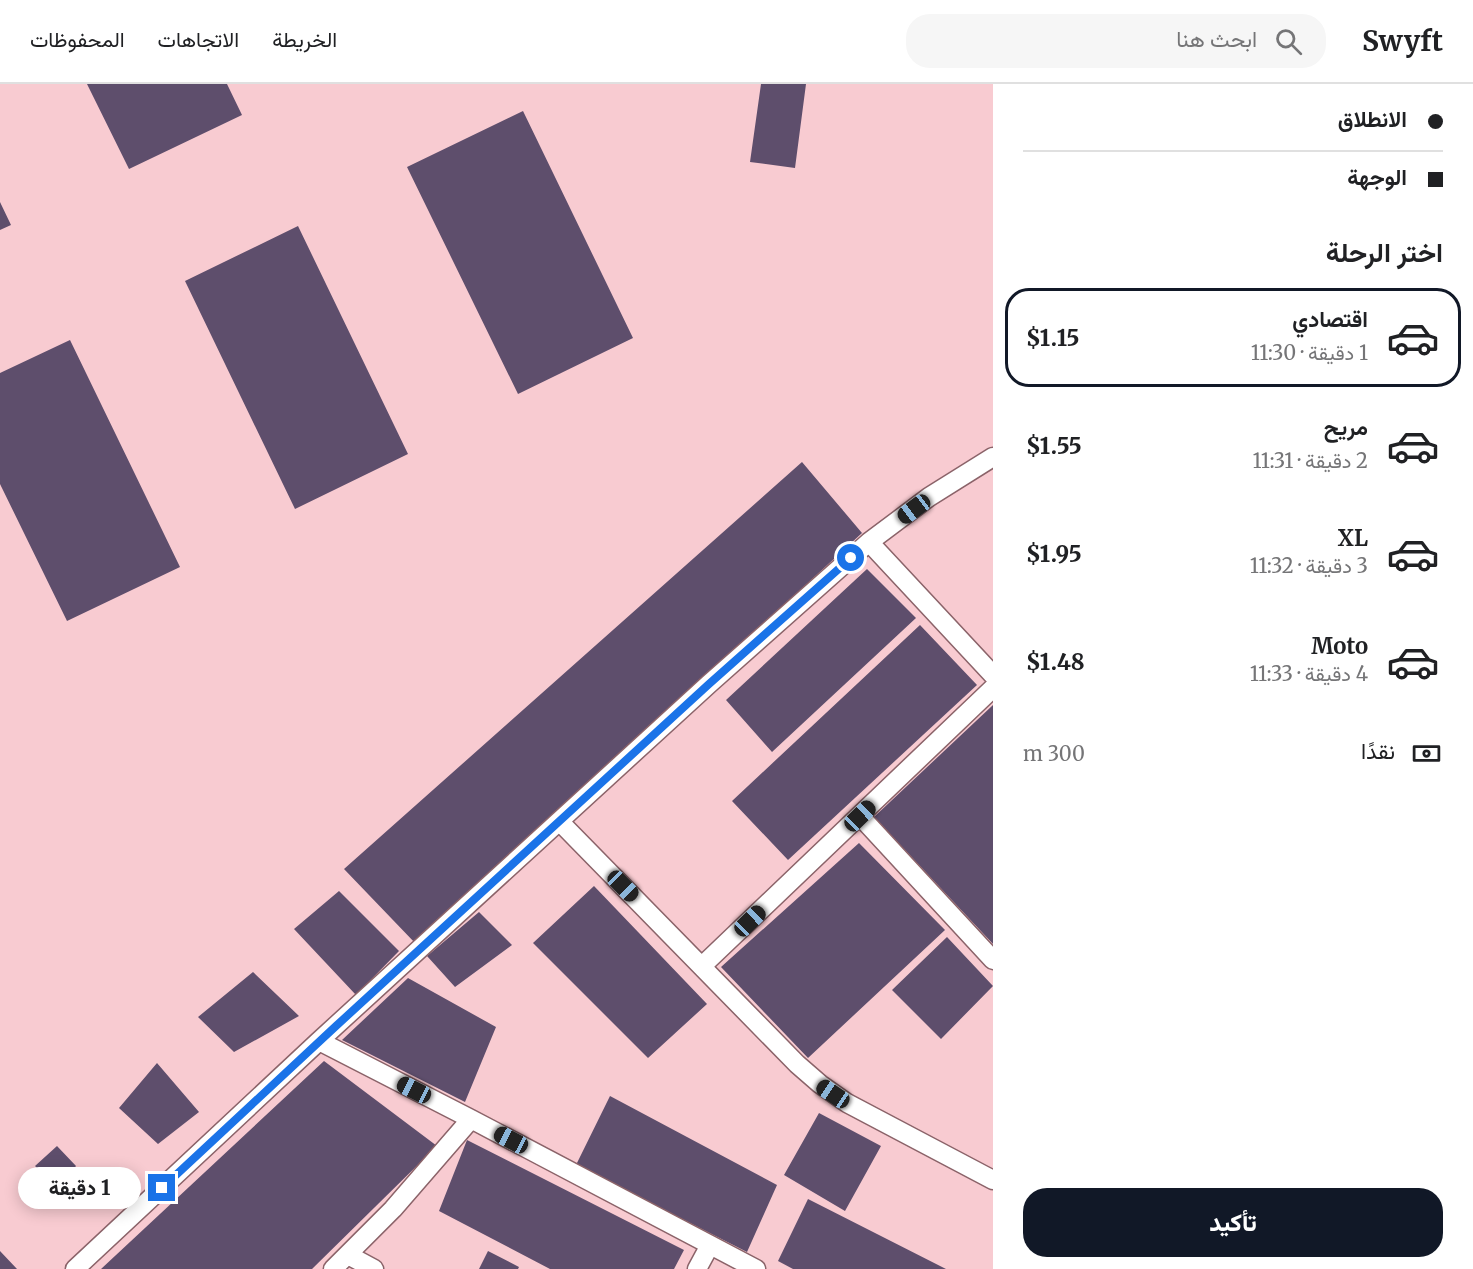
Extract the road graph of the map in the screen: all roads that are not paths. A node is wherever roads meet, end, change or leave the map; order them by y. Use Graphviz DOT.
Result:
graph roads {
  1 [pos="993,457"];
  2 [pos="869,542"];
  3 [pos="993,675"];
  4 [pos="993,688"];
  5 [pos="860,816"];
  6 [pos="560,822"];
  7 [pos="993,960"];
  8 [pos="702,966"];
  9 [pos="319,1041"];
  10 [pos="471,1119"];
  11 [pos="993,1180"];
  12 [pos="710,1245"];
  13 [pos="348,1255"];
  14 [pos="75,1269"];
  15 [pos="333,1269"];
  16 [pos="374,1269"];
  17 [pos="697,1269"];
  18 [pos="756,1269"];
  1 -- 2 [label="street"];
  2 -- 3 [label="street"];
  2 -- 6 [label="street"];
  4 -- 5 [label="street"];
  5 -- 7 [label="street"];
  5 -- 8 [label="street"];
  6 -- 8 [label="street"];
  6 -- 9 [label="street"];
  8 -- 11 [label="street"];
  9 -- 10 [label="street"];
  9 -- 14 [label="street"];
  10 -- 12 [label="street"];
  10 -- 13 [label="street"];
  12 -- 17 [label="street"];
  12 -- 18 [label="street"];
  13 -- 15 [label="street"];
  13 -- 16 [label="street"];
}
